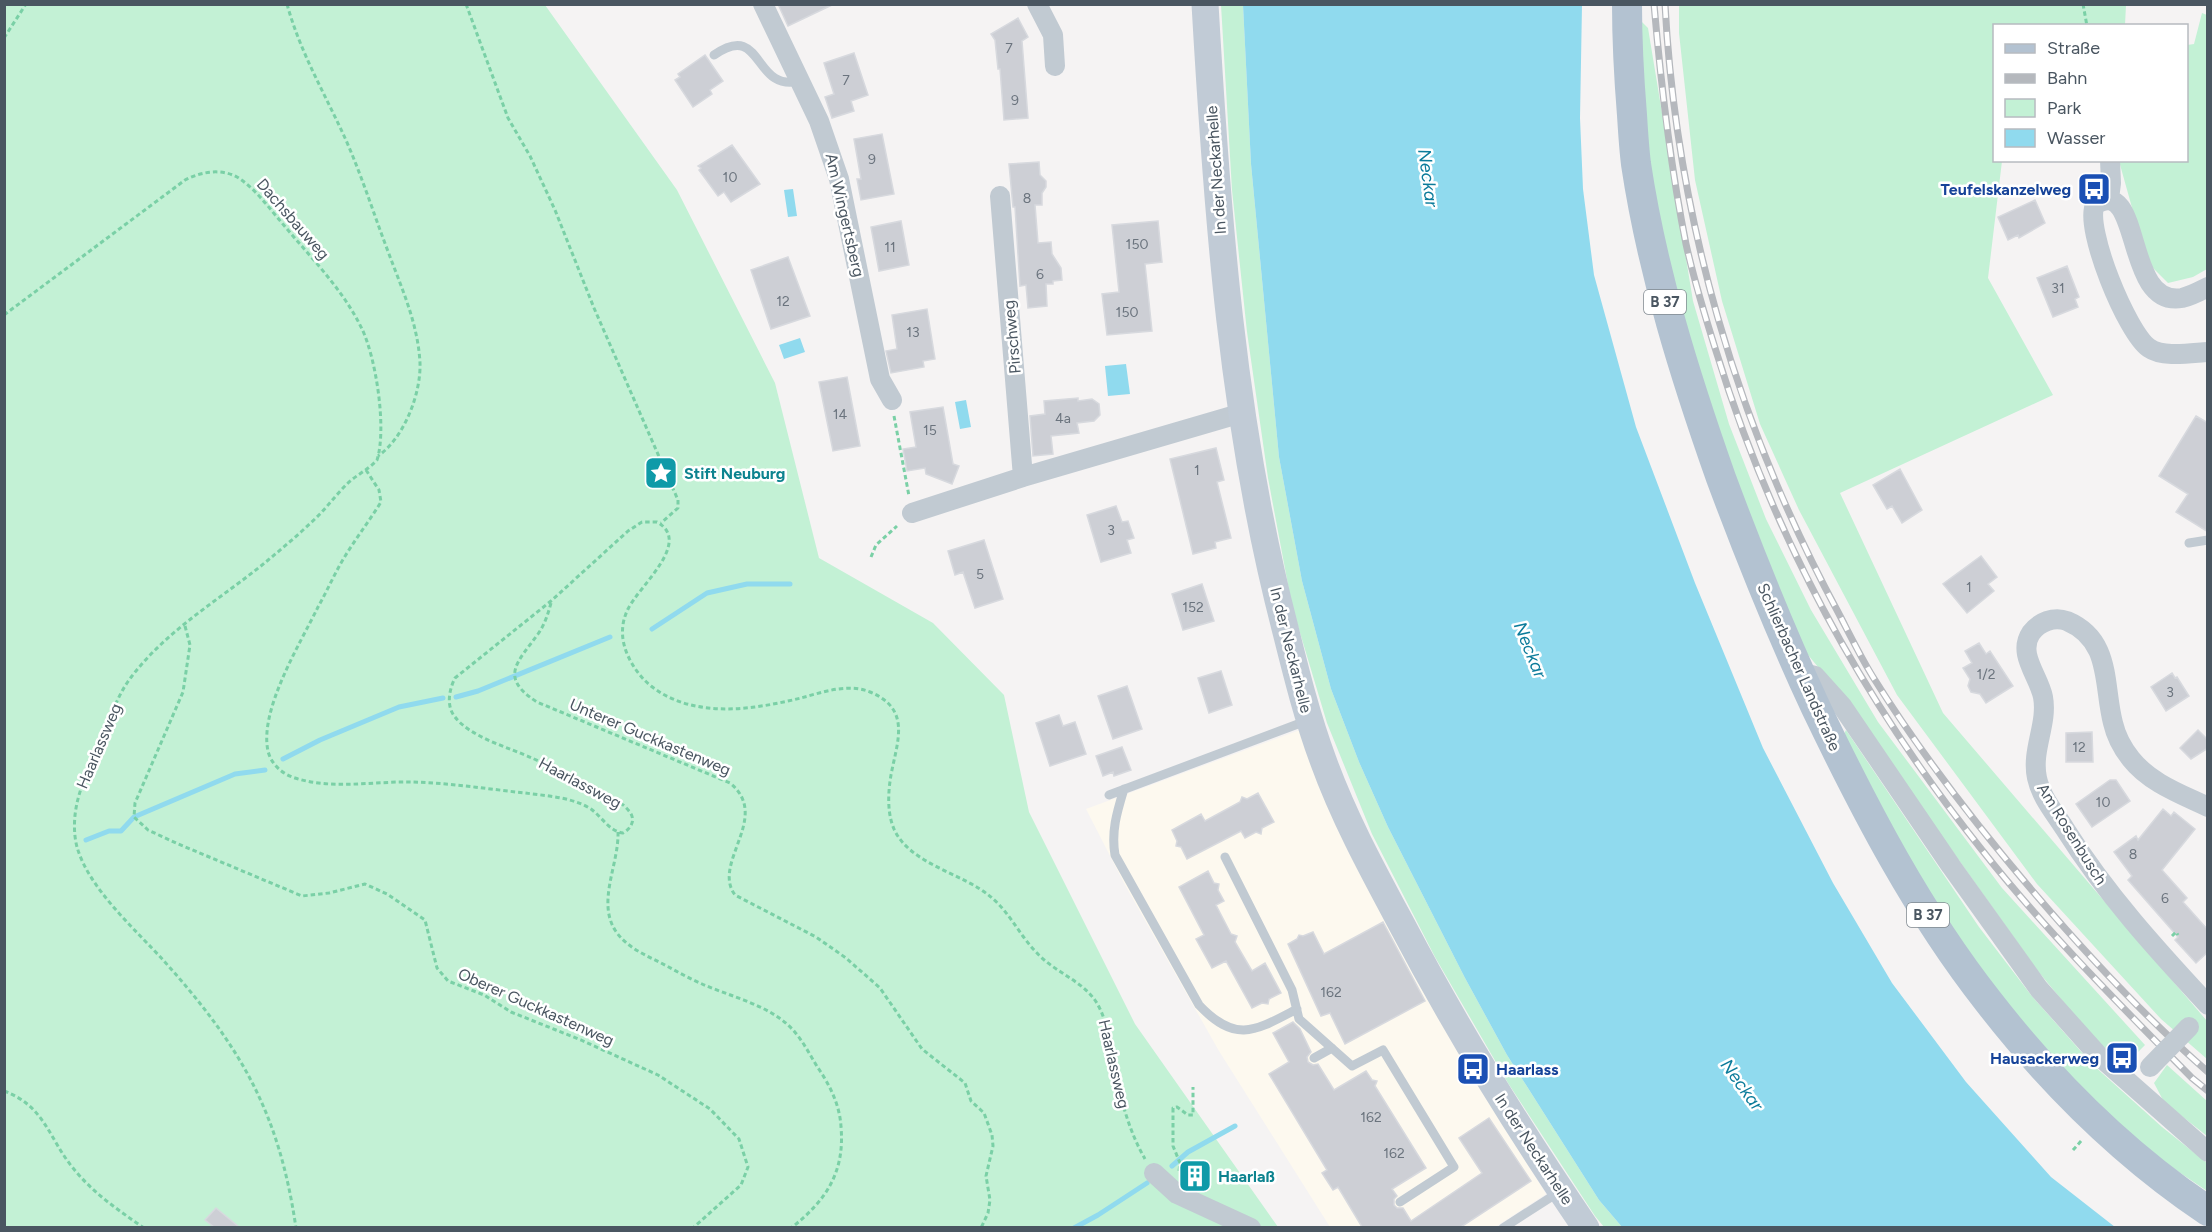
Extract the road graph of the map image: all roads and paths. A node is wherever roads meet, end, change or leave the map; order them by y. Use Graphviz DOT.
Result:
graph roads {
  1 [pos="27,4"];
  2 [pos="287,4"];
  3 [pos="466,4"];
  4 [pos="764,4"];
  5 [pos="1037,4"];
  6 [pos="1205,4"];
  7 [pos="1628,4"];
  8 [pos="2084,4"];
  9 [pos="2087,24"];
  10 [pos="4,38"];
  11 [pos="714,55"];
  12 [pos="1055,66"];
  13 [pos="800,81"];
  14 [pos="2110,162"];
  15 [pos="1000,196"];
  16 [pos="2109,199"];
  17 [pos="2208,287"];
  18 [pos="4,315"];
  19 [pos="2208,352"];
  20 [pos="892,400"];
  21 [pos="1242,413"];
  22 [pos="378,456"];
  23 [pos="366,470"];
  24 [pos="1023,477"];
  25 [pos="910,505"];
  26 [pos="661,523"];
  27 [pos="2208,540"];
  28 [pos="2189,543"];
  29 [pos="871,557"];
  30 [pos="551,601"];
  31 [pos="185,626"];
  32 [pos="1799,672"];
  33 [pos="1309,720"];
  34 [pos="1124,789"];
  35 [pos="1109,795"];
  36 [pos="2208,807"];
  37 [pos="618,832"];
  38 [pos="1225,857"];
  39 [pos="2208,1007"];
  40 [pos="1297,1009"];
  41 [pos="1332,1048"];
  42 [pos="1314,1058"];
  43 [pos="2132,1086"];
  44 [pos="1193,1087"];
  45 [pos="4,1091"];
  46 [pos="2083,1139"];
  47 [pos="2073,1150"];
  48 [pos="2208,1152"];
  49 [pos="1180,1163"];
  50 [pos="1154,1173"];
  51 [pos="1561,1191"];
  52 [pos="1400,1202"];
  53 [pos="2208,1210"];
  54 [pos="144,1227"];
  55 [pos="296,1227"];
  56 [pos="693,1227"];
  57 [pos="791,1227"];
  58 [pos="981,1227"];
  59 [pos="1251,1227"];
  60 [pos="1503,1227"];
  61 [pos="1586,1227"];
  1 -- 10 [label="path"];
  2 -- 22 [label="path"];
  3 -- 26 [label="path"];
  4 -- 13 [label="street, Am Wingertsberg"];
  5 -- 12 [label="street"];
  6 -- 21 [label="main road, In der Neckarhelle"];
  7 -- 32 [label="main road, Schlierbacher Landstraße / B 37"];
  8 -- 9 [label="path"];
  11 -- 13 [label="lane"];
  13 -- 20 [label="street, Am Wingertsberg"];
  14 -- 16 [label="street"];
  15 -- 24 [label="street, Pirschweg"];
  16 -- 17 [label="street"];
  16 -- 19 [label="street"];
  18 -- 22 [label="path, Dachsbauweg"];
  20 -- 25 [label="path"];
  21 -- 24 [label="street"];
  21 -- 33 [label="main road, In der Neckarhelle"];
  22 -- 23 [label="path"];
  23 -- 31 [label="path, Haarlassweg"];
  23 -- 37 [label="path, Haarlassweg"];
  24 -- 25 [label="street"];
  25 -- 29 [label="path"];
  26 -- 30 [label="path, Haarlassweg"];
  26 -- 50 [label="path, Haarlassweg"];
  27 -- 28 [label="lane"];
  30 -- 37 [label="path, Haarlassweg"];
  30 -- 58 [label="path, Unterer Guckkastenweg"];
  31 -- 55 [label="path, Haarlassweg"];
  31 -- 56 [label="path, Oberer Guckkastenweg"];
  32 -- 43 [label="street"];
  32 -- 53 [label="main road, Schlierbacher Landstraße / B 37"];
  33 -- 34 [label="lane"];
  33 -- 51 [label="main road, In der Neckarhelle"];
  34 -- 35 [label="lane"];
  34 -- 40 [label="lane"];
  36 -- 39 [label="street, Am Rosenbusch"];
  37 -- 57 [label="path"];
  38 -- 40 [label="lane"];
  39 -- 43 [label="street, bridge"];
  40 -- 41 [label="lane"];
  41 -- 42 [label="lane"];
  41 -- 52 [label="lane"];
  43 -- 48 [label="street"];
  44 -- 49 [label="path"];
  45 -- 54 [label="path"];
  46 -- 47 [label="path"];
  50 -- 59 [label="street"];
  51 -- 60 [label="lane"];
  51 -- 61 [label="main road, In der Neckarhelle"];
}
